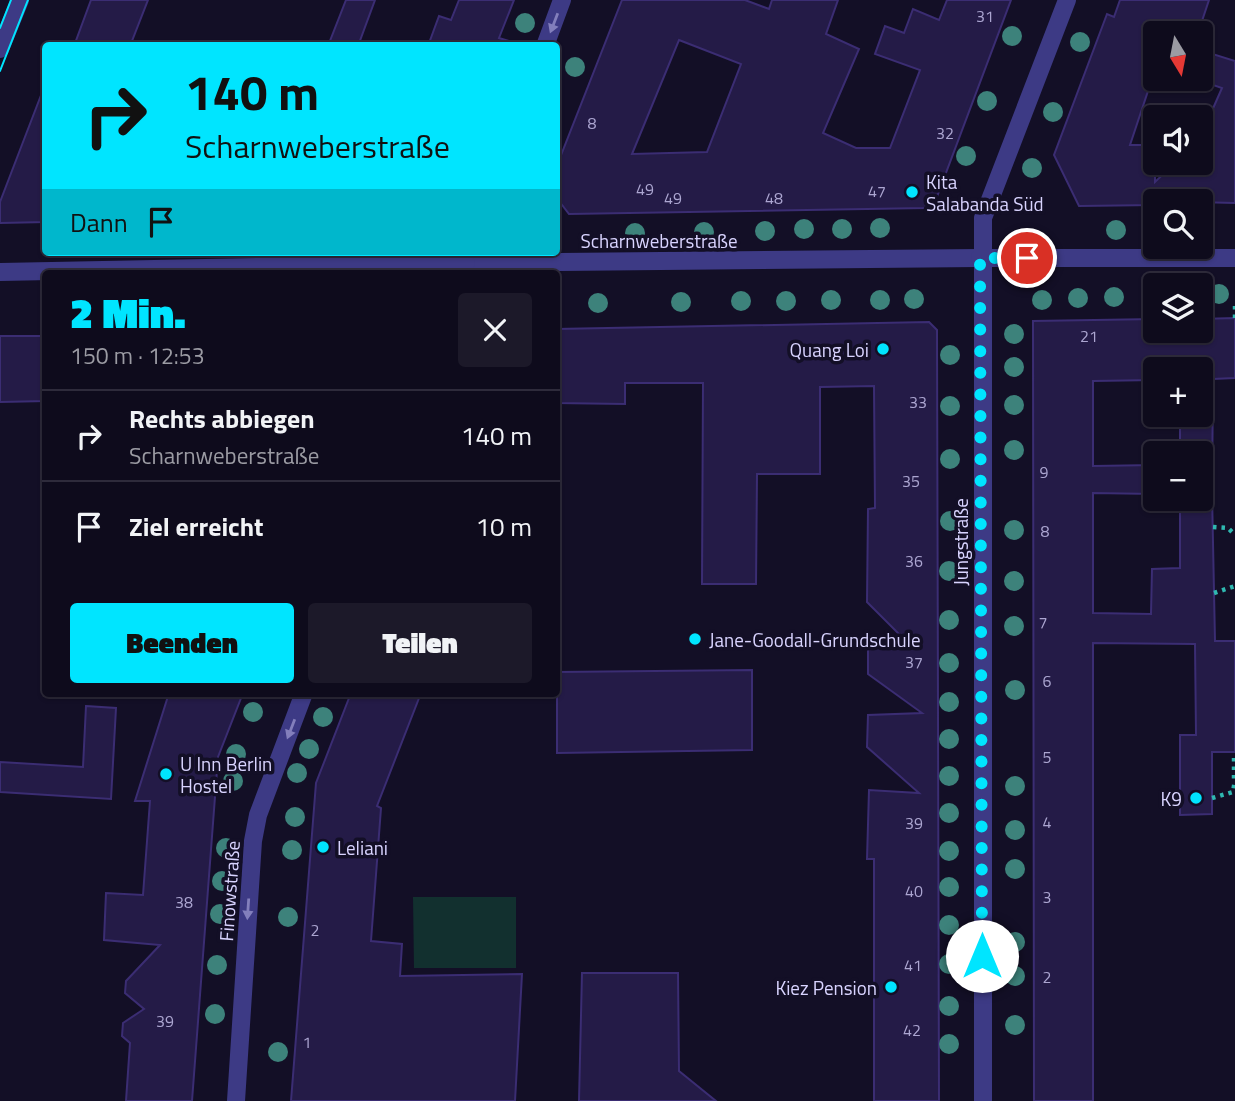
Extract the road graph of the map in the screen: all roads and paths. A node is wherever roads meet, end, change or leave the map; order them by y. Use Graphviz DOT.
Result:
graph roads {
  1 [pos="20,0"];
  2 [pos="562,0"];
  3 [pos="1067,0"];
  4 [pos="546,42"];
  5 [pos="0,49"];
  6 [pos="980,258"];
  7 [pos="1235,258"];
  8 [pos="466,263"];
  9 [pos="104,270"];
  10 [pos="42,271"];
  11 [pos="0,272"];
  12 [pos="1234,306"];
  13 [pos="1235,318"];
  14 [pos="1213,527"];
  15 [pos="1235,535"];
  16 [pos="1235,586"];
  17 [pos="1214,593"];
  18 [pos="302,697"];
  19 [pos="1234,758"];
  20 [pos="1235,780"];
  21 [pos="1212,798"];
  22 [pos="236,1101"];
  23 [pos="983,1101"];
  1 -- 5 [label="street"];
  2 -- 4 [label="street, one-way"];
  3 -- 6 [label="street, Jungstraße"];
  6 -- 7 [label="street, Scharnweberstraße"];
  6 -- 8 [label="street, Scharnweberstraße"];
  6 -- 23 [label="street, Jungstraße"];
  8 -- 9 [label="street, Scharnweberstraße"];
  10 -- 11 [label="street, Scharnweberstraße"];
  12 -- 13 [label="path"];
  14 -- 15 [label="path"];
  16 -- 17 [label="path"];
  18 -- 22 [label="street, Finowstraße, one-way"];
  19 -- 20 [label="path"];
  20 -- 21 [label="path"];
}
